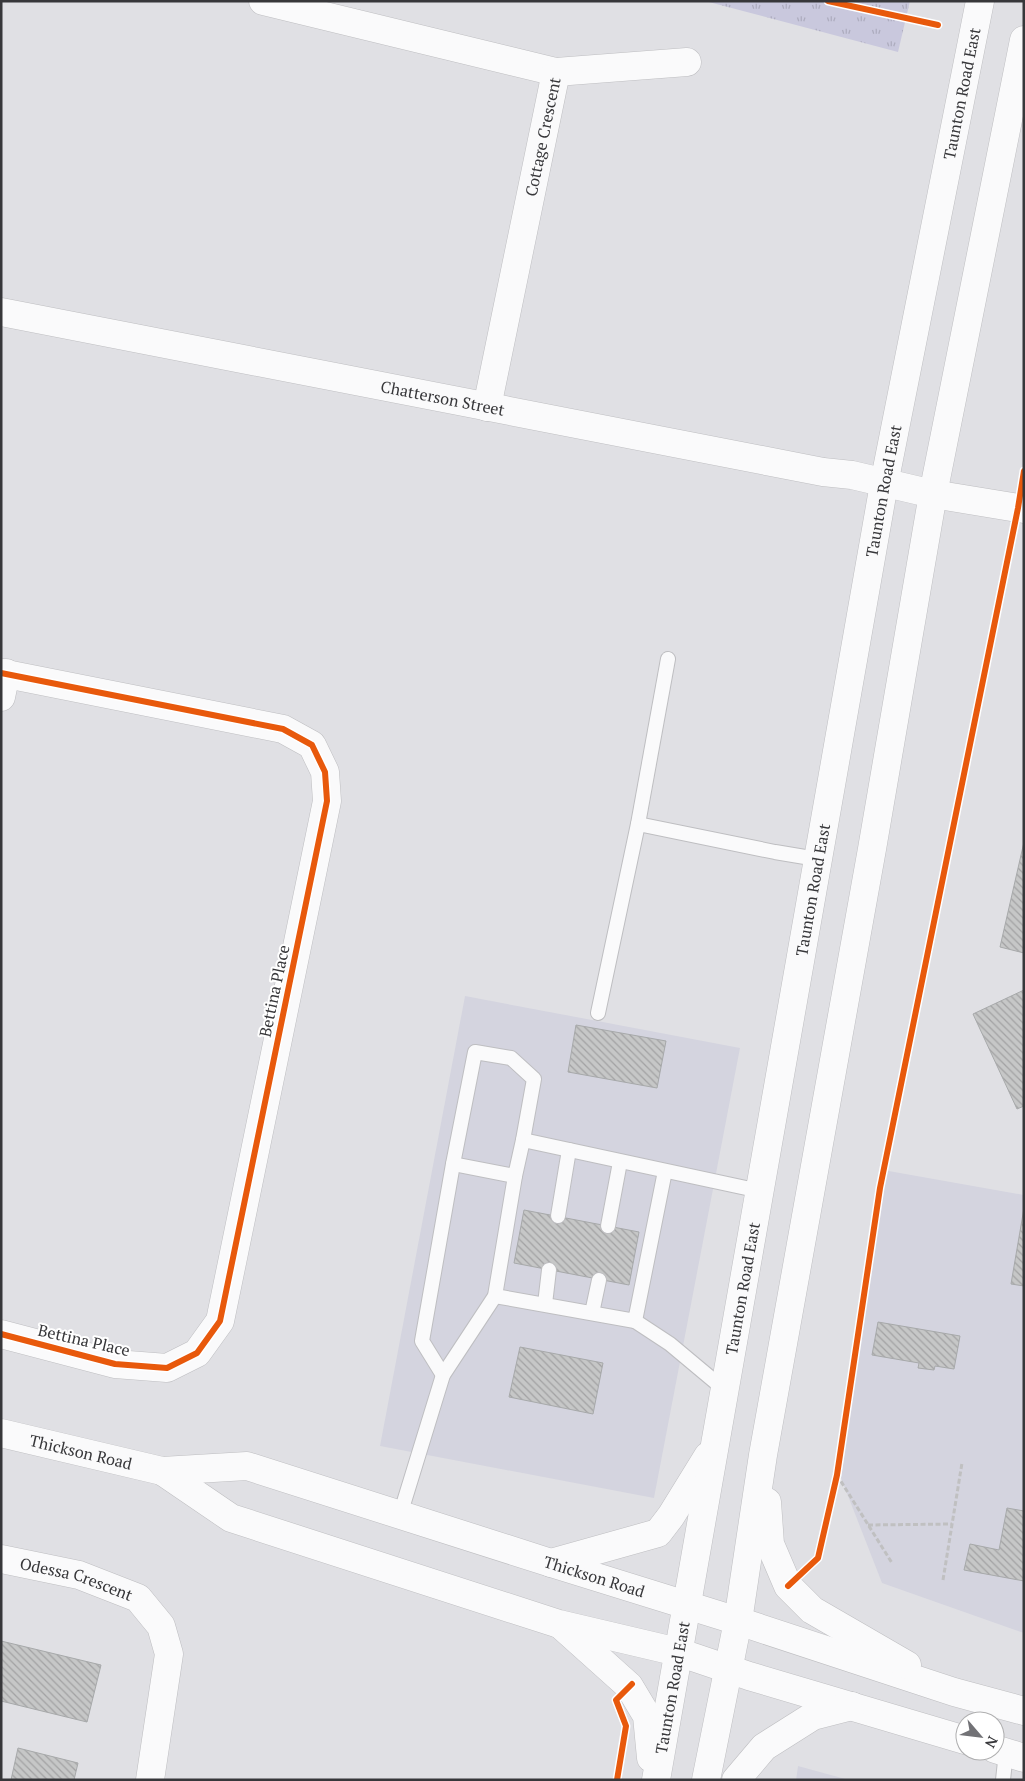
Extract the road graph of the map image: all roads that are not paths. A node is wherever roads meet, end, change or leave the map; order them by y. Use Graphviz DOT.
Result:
graph roads {
  1 [pos="263,1"];
  2 [pos="980,1"];
  3 [pos="1024,40"];
  4 [pos="686,62"];
  5 [pos="556,72"];
  6 [pos="1,312"];
  7 [pos="487,407"];
  8 [pos="884,484"];
  9 [pos="933,494"];
  10 [pos="1024,509"];
  11 [pos="668,659"];
  12 [pos="3,681"];
  13 [pos="638,824"];
  14 [pos="817,859"];
  15 [pos="598,1013"];
  16 [pos="523,1140"];
  17 [pos="569,1150"];
  18 [pos="620,1162"];
  19 [pos="453,1164"];
  20 [pos="666,1171"];
  21 [pos="515,1176"];
  22 [pos="760,1190"];
  23 [pos="558,1216"];
  24 [pos="608,1226"];
  25 [pos="549,1270"];
  26 [pos="598,1280"];
  27 [pos="495,1296"];
  28 [pos="545,1304"];
  29 [pos="592,1313"];
  30 [pos="635,1321"];
  31 [pos="1,1334"];
  32 [pos="443,1375"];
  33 [pos="725,1390"];
  34 [pos="1,1433"];
  35 [pos="716,1444"];
  36 [pos="763,1455"];
  37 [pos="162,1471"];
  38 [pos="400,1515"];
  39 [pos="1,1559"];
  40 [pos="550,1564"];
  41 [pos="687,1605"];
  42 [pos="738,1621"];
  43 [pos="559,1624"];
  44 [pos="678,1652"];
  45 [pos="728,1669"];
  46 [pos="954,1692"];
  47 [pos="853,1706"];
  48 [pos="1024,1711"];
  49 [pos="955,1737"];
  50 [pos="1008,1753"];
  51 [pos="150,1780"];
  52 [pos="655,1780"];
  53 [pos="706,1780"];
  54 [pos="736,1780"];
  55 [pos="1003,1780"];
  1 -- 5 [label="main road, Cottage Crescent"];
  2 -- 8 [label="main road, Taunton Road East"];
  3 -- 9 [label="main road"];
  4 -- 5 [label="main road"];
  5 -- 7 [label="main road, Cottage Crescent"];
  6 -- 7 [label="main road, Chatterson Street"];
  7 -- 8 [label="main road, Chatterson Street"];
  8 -- 9 [label="main road, Chatterson Street"];
  8 -- 14 [label="main road, Taunton Road East"];
  9 -- 10 [label="main road, Chatterson Street"];
  9 -- 36 [label="main road"];
  11 -- 13 [label="lane"];
  12 -- 31 [label="main road, Bettina Place"];
  13 -- 14 [label="lane"];
  13 -- 15 [label="lane"];
  14 -- 22 [label="main road, Taunton Road East"];
  16 -- 17 [label="lane"];
  16 -- 19 [label="lane"];
  16 -- 21 [label="lane"];
  17 -- 18 [label="lane"];
  17 -- 23 [label="lane"];
  18 -- 20 [label="lane"];
  18 -- 24 [label="lane"];
  19 -- 21 [label="lane"];
  19 -- 32 [label="lane"];
  20 -- 22 [label="lane"];
  20 -- 30 [label="lane"];
  21 -- 27 [label="lane"];
  22 -- 33 [label="main road, Taunton Road East"];
  25 -- 28 [label="lane"];
  26 -- 29 [label="lane"];
  27 -- 28 [label="lane"];
  27 -- 32 [label="lane"];
  28 -- 29 [label="lane"];
  29 -- 30 [label="lane"];
  30 -- 33 [label="lane"];
  32 -- 38 [label="lane"];
  33 -- 35 [label="main road, Taunton Road East"];
  34 -- 37 [label="main road, Thickson Road"];
  35 -- 40 [label="main road"];
  35 -- 41 [label="main road, Taunton Road East"];
  36 -- 42 [label="main road"];
  36 -- 46 [label="main road"];
  37 -- 38 [label="main road, Thickson Road"];
  37 -- 43 [label="main road, Thickson Road"];
  38 -- 40 [label="main road, Thickson Road"];
  39 -- 51 [label="main road, Odessa Crescent"];
  40 -- 41 [label="main road, Thickson Road"];
  41 -- 42 [label="main road, Thickson Road"];
  41 -- 44 [label="main road, Taunton Road East"];
  42 -- 45 [label="main road"];
  42 -- 46 [label="main road, Thickson Road"];
  43 -- 44 [label="main road, Thickson Road"];
  43 -- 52 [label="main road"];
  44 -- 45 [label="main road, Thickson Road"];
  44 -- 52 [label="main road, Taunton Road East"];
  45 -- 47 [label="main road, Thickson Road"];
  45 -- 53 [label="main road"];
  46 -- 48 [label="main road, Thickson Road"];
  47 -- 49 [label="main road, Thickson Road"];
  47 -- 54 [label="main road"];
  50 -- 55 [label="lane"];
}
